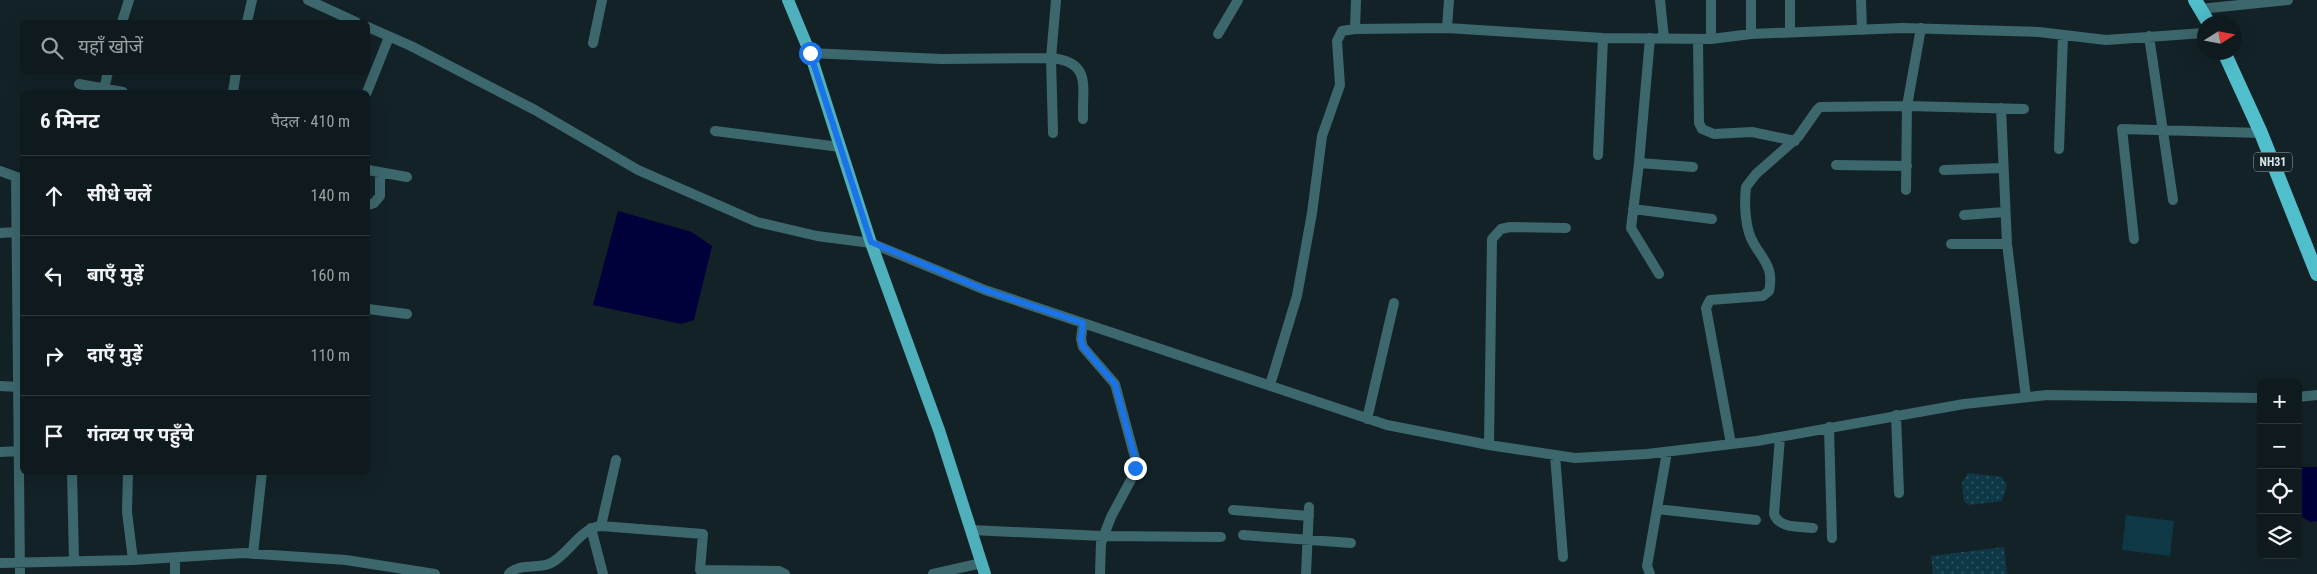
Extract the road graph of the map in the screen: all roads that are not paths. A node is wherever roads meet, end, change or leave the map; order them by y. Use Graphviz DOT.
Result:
graph roads {
  1 [pos="129,0"];
  2 [pos="252,0"];
  3 [pos="308,0"];
  4 [pos="602,0"];
  5 [pos="788,0"];
  6 [pos="1056,0"];
  7 [pos="1238,0"];
  8 [pos="1356,0"];
  9 [pos="1448,0"];
  10 [pos="1660,0"];
  11 [pos="1712,0"];
  12 [pos="1751,0"];
  13 [pos="1790,0"];
  14 [pos="1860,0"];
  15 [pos="2288,0"];
  16 [pos="2198,4"];
  17 [pos="2204,15"];
  18 [pos="123,20"];
  19 [pos="247,20"];
  20 [pos="352,20"];
  21 [pos="370,28"];
  22 [pos="1448,28"];
  23 [pos="1921,28"];
  24 [pos="1355,29"];
  25 [pos="1862,30"];
  26 [pos="1790,32"];
  27 [pos="2197,33"];
  28 [pos="1218,34"];
  29 [pos="1751,34"];
  30 [pos="2063,35"];
  31 [pos="2150,36"];
  32 [pos="389,37"];
  33 [pos="1603,38"];
  34 [pos="1650,38"];
  35 [pos="1664,38"];
  36 [pos="1698,39"];
  37 [pos="1711,39"];
  38 [pos="593,43"];
  39 [pos="810,53"];
  40 [pos="1051,58"];
  41 [pos="2228,60"];
  42 [pos="107,75"];
  43 [pos="236,75"];
  44 [pos="80,84"];
  45 [pos="104,89"];
  46 [pos="110,90"];
  47 [pos="233,90"];
  48 [pos="368,90"];
  49 [pos="1907,106"];
  50 [pos="2001,108"];
  51 [pos="2024,109"];
  52 [pos="1083,119"];
  53 [pos="2164,130"];
  54 [pos="715,131"];
  55 [pos="1053,133"];
  56 [pos="2261,133"];
  57 [pos="1794,141"];
  58 [pos="840,147"];
  59 [pos="2059,149"];
  60 [pos="1598,155"];
  61 [pos="1639,163"];
  62 [pos="1836,165"];
  63 [pos="1907,166"];
  64 [pos="1693,167"];
  65 [pos="2003,168"];
  66 [pos="370,170"];
  67 [pos="1944,170"];
  68 [pos="0,171"];
  69 [pos="380,172"];
  70 [pos="407,177"];
  71 [pos="19,178"];
  72 [pos="1906,190"];
  73 [pos="2173,200"];
  74 [pos="370,205"];
  75 [pos="1632,209"];
  76 [pos="2005,212"];
  77 [pos="1964,215"];
  78 [pos="1712,219"];
  79 [pos="1566,228"];
  80 [pos="16,232"];
  81 [pos="0,233"];
  82 [pos="2134,239"];
  83 [pos="871,242"];
  84 [pos="1951,244"];
  85 [pos="2006,244"];
  86 [pos="2312,248"];
  87 [pos="1659,274"];
  88 [pos="2317,274"];
  89 [pos="1394,303"];
  90 [pos="370,309"];
  91 [pos="407,314"];
  92 [pos="1083,323"];
  93 [pos="1270,385"];
  94 [pos="0,386"];
  95 [pos="19,387"];
  96 [pos="2317,396"];
  97 [pos="2026,397"];
  98 [pos="2302,397"];
  99 [pos="2257,398"];
  100 [pos="1896,415"];
  101 [pos="1367,418"];
  102 [pos="1829,427"];
  103 [pos="1780,437"];
  104 [pos="1731,444"];
  105 [pos="1489,445"];
  106 [pos="19,451"];
  107 [pos="0,452"];
  108 [pos="1667,452"];
  109 [pos="1555,455"];
  110 [pos="616,460"];
  111 [pos="20,462"];
  112 [pos="21,475"];
  113 [pos="72,475"];
  114 [pos="128,475"];
  115 [pos="262,475"];
  116 [pos="1899,493"];
  117 [pos="1657,509"];
  118 [pos="1233,510"];
  119 [pos="1756,520"];
  120 [pos="596,527"];
  121 [pos="1814,528"];
  122 [pos="971,530"];
  123 [pos="1243,535"];
  124 [pos="1104,536"];
  125 [pos="1221,537"];
  126 [pos="1832,538"];
  127 [pos="1308,540"];
  128 [pos="1351,543"];
  129 [pos="253,554"];
  130 [pos="1562,557"];
  131 [pos="175,559"];
  132 [pos="133,560"];
  133 [pos="20,562"];
  134 [pos="74,562"];
  135 [pos="0,563"];
  136 [pos="983,568"];
  137 [pos="700,572"];
  138 [pos="20,574"];
  139 [pos="175,574"];
  140 [pos="435,574"];
  141 [pos="509,574"];
  142 [pos="603,574"];
  143 [pos="786,574"];
  144 [pos="933,574"];
  145 [pos="1100,574"];
  146 [pos="1306,574"];
  147 [pos="1650,574"];
  1 -- 18 [label="street"];
  2 -- 19 [label="street"];
  3 -- 20 [label="street"];
  4 -- 38 [label="street"];
  5 -- 39 [label="main road"];
  6 -- 40 [label="street"];
  7 -- 28 [label="street"];
  8 -- 24 [label="street"];
  9 -- 22 [label="street"];
  10 -- 35 [label="street"];
  11 -- 37 [label="street"];
  12 -- 29 [label="street"];
  13 -- 26 [label="street"];
  14 -- 25 [label="street"];
  15 -- 16 [label="street"];
  16 -- 17 [label="highway"];
  21 -- 32 [label="street"];
  22 -- 24 [label="street"];
  22 -- 33 [label="street"];
  23 -- 25 [label="street"];
  23 -- 30 [label="street"];
  23 -- 49 [label="street"];
  24 -- 93 [label="street"];
  25 -- 26 [label="street"];
  26 -- 29 [label="street"];
  27 -- 31 [label="street"];
  29 -- 37 [label="street"];
  30 -- 31 [label="street"];
  30 -- 59 [label="street"];
  31 -- 53 [label="street"];
  32 -- 48 [label="street"];
  32 -- 83 [label="street"];
  33 -- 34 [label="street"];
  33 -- 60 [label="street"];
  34 -- 35 [label="street"];
  34 -- 61 [label="street"];
  35 -- 36 [label="street"];
  36 -- 37 [label="street"];
  36 -- 57 [label="street"];
  39 -- 40 [label="street"];
  39 -- 58 [label="main road"];
  40 -- 52 [label="street"];
  40 -- 55 [label="street"];
  41 -- 56 [label="highway, NH31"];
  42 -- 45 [label="street"];
  43 -- 47 [label="street"];
  44 -- 45 [label="street"];
  45 -- 46 [label="street"];
  49 -- 50 [label="street"];
  49 -- 57 [label="street"];
  49 -- 63 [label="street"];
  50 -- 51 [label="street"];
  50 -- 65 [label="street"];
  53 -- 56 [label="street"];
  53 -- 73 [label="street"];
  53 -- 82 [label="street"];
  54 -- 58 [label="street"];
  56 -- 86 [label="highway, NH31"];
  57 -- 104 [label="street"];
  58 -- 83 [label="main road"];
  61 -- 64 [label="street"];
  61 -- 75 [label="street"];
  62 -- 63 [label="street"];
  63 -- 72 [label="street"];
  65 -- 67 [label="street"];
  65 -- 76 [label="street"];
  66 -- 69 [label="street"];
  68 -- 71 [label="street"];
  69 -- 70 [label="street"];
  69 -- 74 [label="street"];
  71 -- 80 [label="street"];
  75 -- 78 [label="street"];
  75 -- 87 [label="street"];
  76 -- 77 [label="street"];
  76 -- 85 [label="street"];
  79 -- 105 [label="street"];
  80 -- 81 [label="street"];
  80 -- 95 [label="street"];
  83 -- 92 [label="street"];
  83 -- 122 [label="main road"];
  84 -- 85 [label="street"];
  85 -- 97 [label="street"];
  86 -- 88 [label="highway, NH31"];
  89 -- 101 [label="street"];
  90 -- 91 [label="street"];
  92 -- 93 [label="street"];
  92 -- 124 [label="street"];
  93 -- 101 [label="street"];
  94 -- 95 [label="street"];
  95 -- 106 [label="street"];
  96 -- 98 [label="street"];
  97 -- 99 [label="street"];
  97 -- 100 [label="street"];
  100 -- 102 [label="street"];
  100 -- 116 [label="street"];
  101 -- 105 [label="street"];
  102 -- 103 [label="street"];
  102 -- 126 [label="street"];
  103 -- 104 [label="street"];
  103 -- 121 [label="street"];
  104 -- 108 [label="street"];
  105 -- 109 [label="street"];
  106 -- 107 [label="street"];
  106 -- 111 [label="street"];
  108 -- 109 [label="street"];
  108 -- 117 [label="street"];
  109 -- 130 [label="street"];
  110 -- 120 [label="street"];
  112 -- 133 [label="street"];
  113 -- 134 [label="street"];
  114 -- 132 [label="street"];
  115 -- 129 [label="street"];
  117 -- 119 [label="street"];
  117 -- 147 [label="street"];
  118 -- 127 [label="street"];
  120 -- 137 [label="street"];
  120 -- 141 [label="street"];
  120 -- 142 [label="street"];
  122 -- 124 [label="street"];
  122 -- 136 [label="main road"];
  123 -- 127 [label="street"];
  124 -- 125 [label="street"];
  124 -- 145 [label="street"];
  127 -- 128 [label="street"];
  127 -- 146 [label="street"];
  129 -- 131 [label="street"];
  129 -- 140 [label="street"];
  131 -- 132 [label="street"];
  131 -- 139 [label="street"];
  132 -- 134 [label="street"];
  133 -- 134 [label="street"];
  133 -- 135 [label="street"];
  133 -- 138 [label="street"];
  136 -- 144 [label="street"];
  137 -- 143 [label="street"];
}
